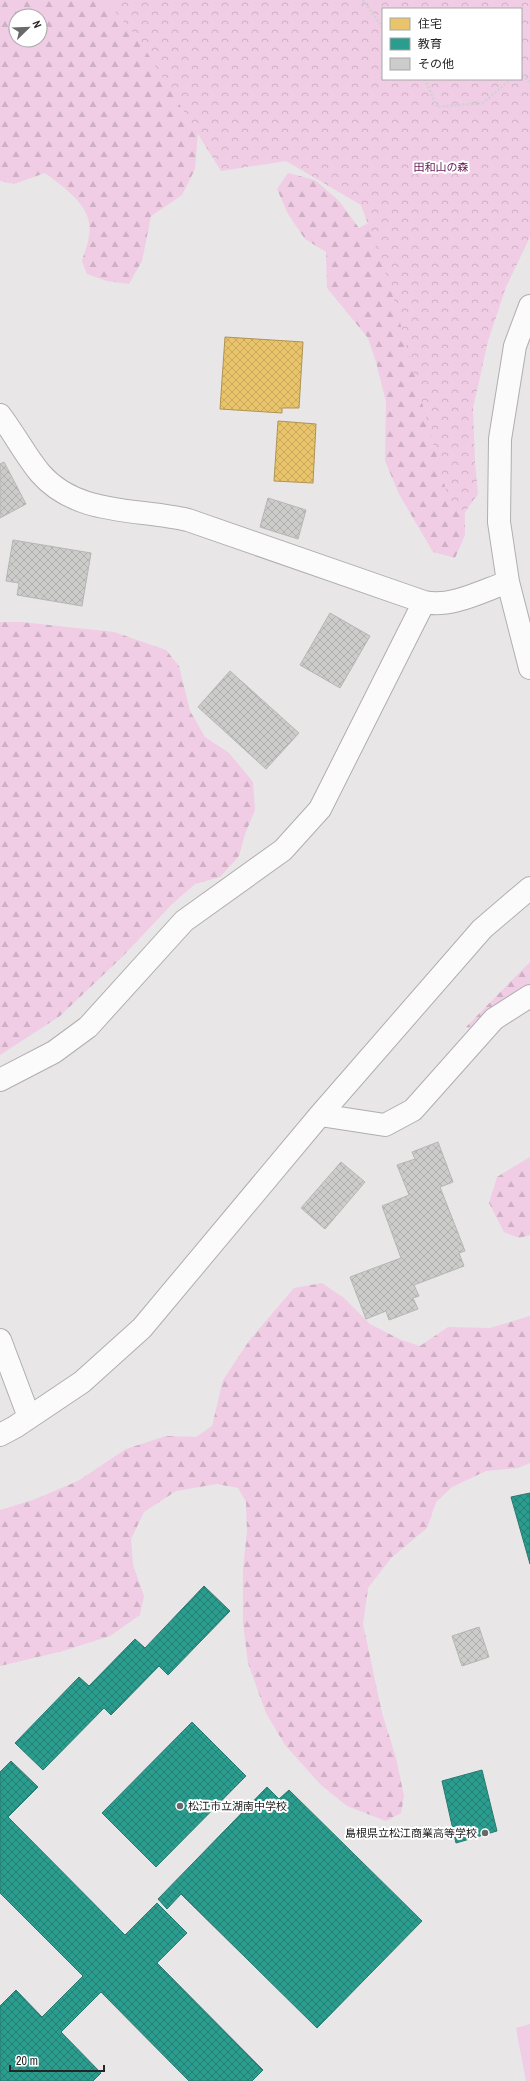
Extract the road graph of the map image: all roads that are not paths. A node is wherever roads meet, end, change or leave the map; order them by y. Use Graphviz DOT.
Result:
graph roads {
  1 [pos="530,306"];
  2 [pos="0,415"];
  3 [pos="508,582"];
  4 [pos="424,602"];
  5 [pos="530,668"];
  6 [pos="530,888"];
  7 [pos="530,996"];
  8 [pos="0,1080"];
  9 [pos="320,1115"];
  10 [pos="0,1340"];
  11 [pos="29,1417"];
  12 [pos="0,1435"];
  1 -- 3 [label="street"];
  2 -- 4 [label="street"];
  3 -- 4 [label="street"];
  3 -- 5 [label="street"];
  4 -- 8 [label="street"];
  6 -- 9 [label="street"];
  7 -- 9 [label="street"];
  9 -- 11 [label="street"];
  10 -- 11 [label="street"];
  11 -- 12 [label="street"];
}
